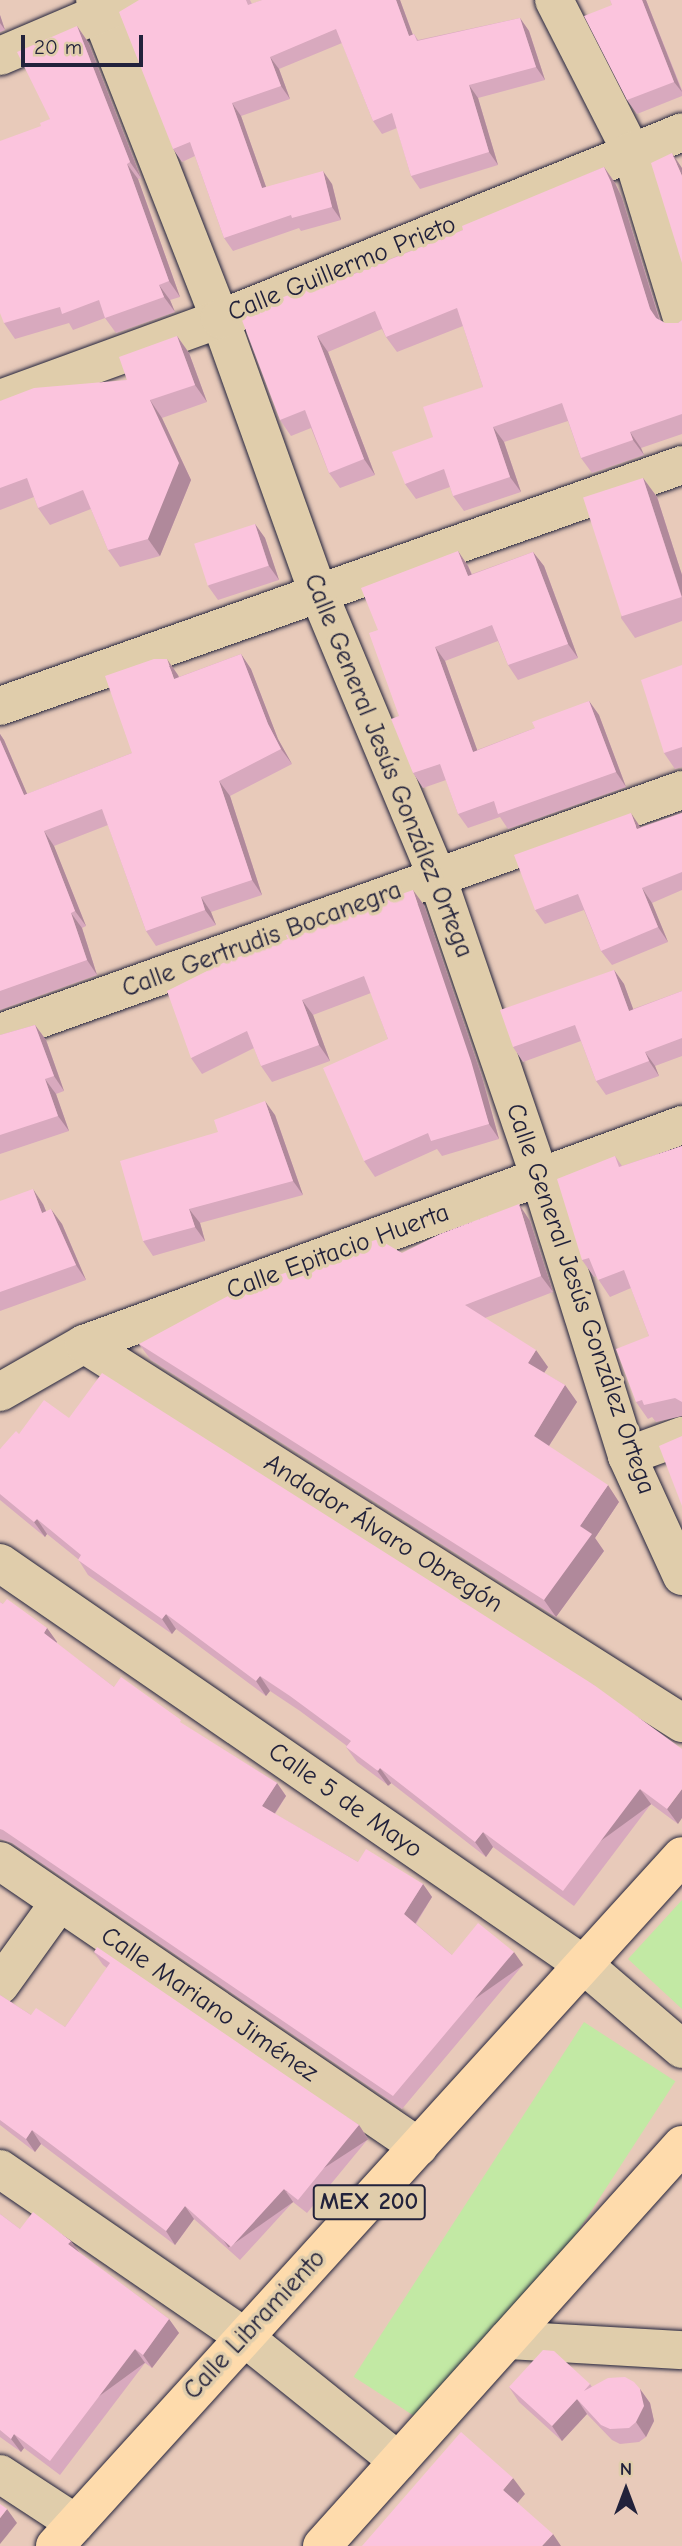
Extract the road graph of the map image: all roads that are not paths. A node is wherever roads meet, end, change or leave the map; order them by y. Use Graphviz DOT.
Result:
graph roads {
  1 [pos="554,0"];
  2 [pos="108,4"];
  3 [pos="0,56"];
  4 [pos="682,132"];
  5 [pos="631,151"];
  6 [pos="682,318"];
  7 [pos="220,319"];
  8 [pos="0,399"];
  9 [pos="682,465"];
  10 [pos="318,592"];
  11 [pos="0,706"];
  12 [pos="682,790"];
  13 [pos="437,877"];
  14 [pos="0,1033"];
  15 [pos="682,1125"];
  16 [pos="540,1178"];
  17 [pos="85,1345"];
  18 [pos="0,1392"];
  19 [pos="682,1436"];
  20 [pos="627,1456"];
  21 [pos="0,1563"];
  22 [pos="682,1576"];
  23 [pos="682,1723"];
  24 [pos="682,1856"];
  25 [pos="0,1861"];
  26 [pos="58,1903"];
  27 [pos="584,1965"];
  28 [pos="0,1985"];
  29 [pos="682,2049"];
  30 [pos="682,2145"];
  31 [pos="419,2147"];
  32 [pos="0,2169"];
  33 [pos="244,2337"];
  34 [pos="507,2340"];
  35 [pos="682,2350"];
  36 [pos="398,2461"];
  37 [pos="0,2474"];
  38 [pos="65,2535"];
  39 [pos="322,2546"];
  1 -- 5 [label="street"];
  2 -- 3 [label="street"];
  2 -- 7 [label="street, Calle General Jesús González Ortega"];
  4 -- 5 [label="street, Calle Guillermo Prieto"];
  5 -- 6 [label="street"];
  5 -- 7 [label="street, Calle Guillermo Prieto"];
  7 -- 8 [label="street, Calle Guillermo Prieto"];
  7 -- 10 [label="street, Calle General Jesús González Ortega"];
  9 -- 10 [label="street"];
  10 -- 11 [label="street"];
  10 -- 13 [label="street, Calle General Jesús González Ortega"];
  12 -- 13 [label="street, Calle Gertrudis Bocanegra"];
  13 -- 14 [label="street, Calle Gertrudis Bocanegra"];
  13 -- 16 [label="street, Calle General Jesús González Ortega"];
  15 -- 16 [label="street, Calle Epitacio Huerta"];
  16 -- 17 [label="street, Calle Epitacio Huerta"];
  16 -- 20 [label="street, Calle General Jesús González Ortega"];
  17 -- 18 [label="street, Calle Epitacio Huerta"];
  17 -- 23 [label="street, Andador Álvaro Obregón"];
  19 -- 20 [label="street"];
  20 -- 22 [label="street, Calle General Jesús González Ortega"];
  21 -- 27 [label="street, Calle 5 de Mayo"];
  24 -- 27 [label="highway, Calle Libramiento / MEX 200"];
  25 -- 26 [label="street, Calle Mariano Jiménez"];
  26 -- 28 [label="street"];
  26 -- 31 [label="street, Calle Mariano Jiménez"];
  27 -- 29 [label="street, Calle 5 de Mayo"];
  27 -- 31 [label="highway, Calle Libramiento / MEX 200"];
  30 -- 34 [label="highway"];
  31 -- 33 [label="highway, Calle Libramiento / MEX 200"];
  32 -- 33 [label="street"];
  33 -- 36 [label="street"];
  33 -- 38 [label="highway, Calle Libramiento / MEX 200"];
  34 -- 35 [label="street"];
  34 -- 36 [label="highway"];
  36 -- 39 [label="highway"];
  37 -- 38 [label="street"];
}
